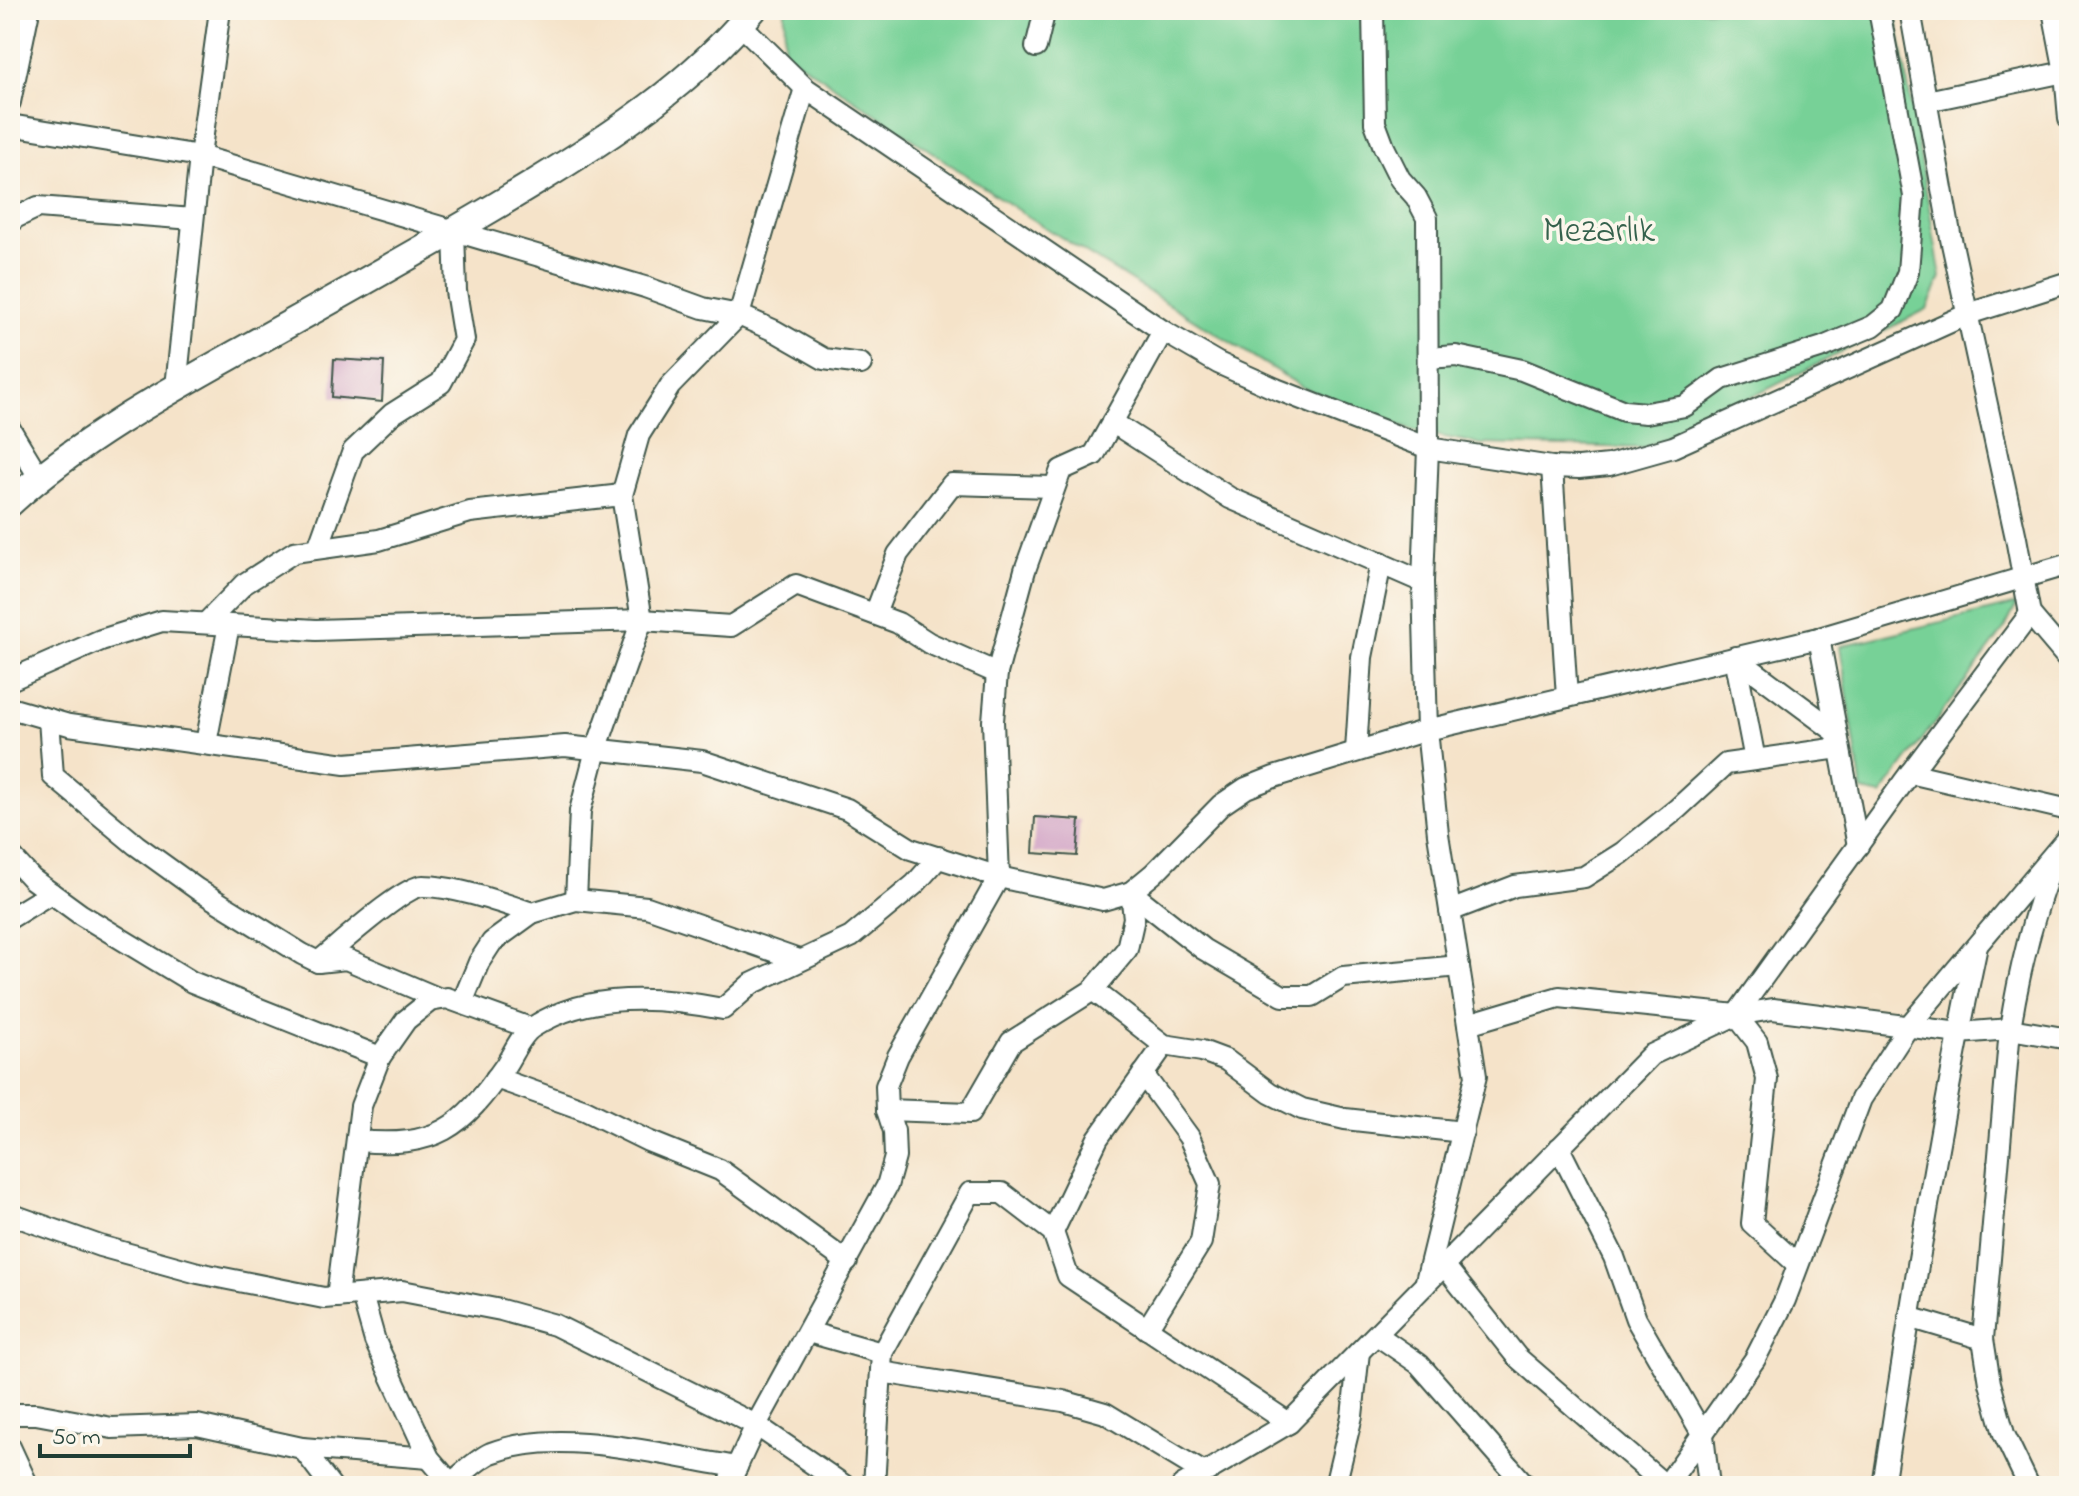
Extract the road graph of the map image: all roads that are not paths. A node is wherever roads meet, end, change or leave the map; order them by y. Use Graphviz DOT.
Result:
graph roads {
  1 [pos="29,10"];
  2 [pos="220,10"];
  3 [pos="1045,10"];
  4 [pos="1373,10"];
  5 [pos="1879,10"];
  6 [pos="1910,10"];
  7 [pos="2053,10"];
  8 [pos="747,17"];
  9 [pos="1036,47"];
  10 [pos="2067,72"];
  11 [pos="805,88"];
  12 [pos="1927,101"];
  13 [pos="10,102"];
  14 [pos="2069,119"];
  15 [pos="10,125"];
  16 [pos="200,156"];
  17 [pos="193,219"];
  18 [pos="10,223"];
  19 [pos="454,232"];
  20 [pos="2069,282"];
  21 [pos="1968,314"];
  22 [pos="739,315"];
  23 [pos="1163,331"];
  24 [pos="1428,358"];
  25 [pos="861,364"];
  26 [pos="176,387"];
  27 [pos="1112,422"];
  28 [pos="10,429"];
  29 [pos="1428,448"];
  30 [pos="1552,467"];
  31 [pos="39,477"];
  32 [pos="1053,487"];
  33 [pos="622,495"];
  34 [pos="10,503"];
  35 [pos="318,548"];
  36 [pos="1381,563"];
  37 [pos="2069,564"];
  38 [pos="2023,576"];
  39 [pos="1423,582"];
  40 [pos="875,614"];
  41 [pos="2030,614"];
  42 [pos="642,620"];
  43 [pos="206,623"];
  44 [pos="229,625"];
  45 [pos="1819,638"];
  46 [pos="1735,657"];
  47 [pos="2069,660"];
  48 [pos="997,673"];
  49 [pos="10,680"];
  50 [pos="1567,697"];
  51 [pos="10,708"];
  52 [pos="49,719"];
  53 [pos="1427,730"];
  54 [pos="1838,740"];
  55 [pos="206,743"];
  56 [pos="596,750"];
  57 [pos="1356,751"];
  58 [pos="1755,760"];
  59 [pos="1910,773"];
  60 [pos="2069,810"];
  61 [pos="2063,842"];
  62 [pos="1858,846"];
  63 [pos="10,855"];
  64 [pos="939,857"];
  65 [pos="999,877"];
  66 [pos="1131,892"];
  67 [pos="51,893"];
  68 [pos="576,900"];
  69 [pos="1450,911"];
  70 [pos="532,913"];
  71 [pos="10,918"];
  72 [pos="1977,943"];
  73 [pos="799,960"];
  74 [pos="318,962"];
  75 [pos="1459,966"];
  76 [pos="1093,990"];
  77 [pos="440,999"];
  78 [pos="462,1003"];
  79 [pos="1736,1015"];
  80 [pos="1468,1024"];
  81 [pos="1908,1027"];
  82 [pos="530,1028"];
  83 [pos="2010,1029"];
  84 [pos="1959,1033"];
  85 [pos="2069,1039"];
  86 [pos="1164,1045"];
  87 [pos="380,1057"];
  88 [pos="1143,1074"];
  89 [pos="496,1078"];
  90 [pos="887,1110"];
  91 [pos="1463,1132"];
  92 [pos="358,1141"];
  93 [pos="1559,1148"];
  94 [pos="10,1214"];
  95 [pos="1053,1232"];
  96 [pos="847,1262"];
  97 [pos="1797,1264"];
  98 [pos="1444,1265"];
  99 [pos="1425,1285"];
  100 [pos="362,1295"];
  101 [pos="337,1297"];
  102 [pos="1909,1317"];
  103 [pos="1147,1329"];
  104 [pos="808,1332"];
  105 [pos="1377,1335"];
  106 [pos="1983,1339"];
  107 [pos="1359,1352"];
  108 [pos="882,1362"];
  109 [pos="10,1414"];
  110 [pos="1289,1423"];
  111 [pos="756,1425"];
  112 [pos="1703,1435"];
  113 [pos="10,1447"];
  114 [pos="302,1448"];
  115 [pos="429,1458"];
  116 [pos="1204,1473"];
  117 [pos="733,1476"];
  118 [pos="452,1485"];
  119 [pos="28,1486"];
  120 [pos="331,1486"];
  121 [pos="845,1486"];
  122 [pos="874,1486"];
  123 [pos="1182,1486"];
  124 [pos="1335,1486"];
  125 [pos="1526,1486"];
  126 [pos="1666,1486"];
  127 [pos="1709,1486"];
  128 [pos="1883,1486"];
  129 [pos="2029,1486"];
  1 -- 13 [label="street"];
  2 -- 16 [label="street"];
  3 -- 9 [label="street"];
  4 -- 24 [label="street"];
  5 -- 24 [label="street"];
  6 -- 12 [label="street"];
  7 -- 10 [label="street"];
  8 -- 11 [label="street"];
  8 -- 19 [label="main road"];
  10 -- 12 [label="street"];
  10 -- 14 [label="street"];
  11 -- 22 [label="street"];
  11 -- 23 [label="street"];
  12 -- 21 [label="street"];
  15 -- 16 [label="street"];
  16 -- 17 [label="street"];
  16 -- 19 [label="street"];
  17 -- 18 [label="street"];
  17 -- 26 [label="street"];
  19 -- 22 [label="street"];
  19 -- 26 [label="main road"];
  19 -- 35 [label="street"];
  20 -- 21 [label="street"];
  21 -- 30 [label="street"];
  21 -- 38 [label="street"];
  22 -- 25 [label="street"];
  22 -- 33 [label="street"];
  23 -- 27 [label="street"];
  23 -- 29 [label="street"];
  24 -- 29 [label="street"];
  26 -- 31 [label="main road"];
  27 -- 32 [label="street"];
  27 -- 36 [label="street"];
  28 -- 31 [label="street"];
  29 -- 30 [label="street"];
  29 -- 39 [label="street"];
  30 -- 50 [label="street"];
  31 -- 34 [label="main road"];
  32 -- 40 [label="street"];
  32 -- 48 [label="street"];
  33 -- 35 [label="street"];
  33 -- 42 [label="street"];
  35 -- 43 [label="street"];
  36 -- 39 [label="street"];
  36 -- 57 [label="street"];
  37 -- 38 [label="street"];
  38 -- 41 [label="street"];
  38 -- 45 [label="street"];
  39 -- 53 [label="street"];
  40 -- 42 [label="street"];
  40 -- 48 [label="street"];
  41 -- 47 [label="street"];
  41 -- 59 [label="street"];
  42 -- 44 [label="street"];
  42 -- 56 [label="street"];
  43 -- 44 [label="street"];
  43 -- 49 [label="street"];
  44 -- 55 [label="street"];
  45 -- 46 [label="street"];
  45 -- 54 [label="street"];
  46 -- 50 [label="street"];
  46 -- 54 [label="street"];
  46 -- 58 [label="street"];
  48 -- 65 [label="street"];
  50 -- 53 [label="street"];
  51 -- 52 [label="street"];
  52 -- 55 [label="street"];
  52 -- 74 [label="street"];
  53 -- 57 [label="street"];
  53 -- 69 [label="street"];
  54 -- 58 [label="street"];
  54 -- 62 [label="street"];
  55 -- 56 [label="street"];
  56 -- 64 [label="street"];
  56 -- 68 [label="street"];
  57 -- 66 [label="street"];
  58 -- 69 [label="street"];
  59 -- 60 [label="street"];
  59 -- 62 [label="street"];
  61 -- 72 [label="street"];
  61 -- 83 [label="street"];
  62 -- 79 [label="street"];
  63 -- 67 [label="street"];
  64 -- 65 [label="street"];
  64 -- 73 [label="street"];
  65 -- 66 [label="street"];
  65 -- 90 [label="street"];
  66 -- 75 [label="street"];
  66 -- 76 [label="street"];
  67 -- 71 [label="street"];
  67 -- 87 [label="street"];
  68 -- 70 [label="street"];
  68 -- 73 [label="street"];
  69 -- 75 [label="street"];
  70 -- 74 [label="street"];
  70 -- 78 [label="street"];
  72 -- 81 [label="street"];
  72 -- 84 [label="street"];
  73 -- 82 [label="street"];
  74 -- 77 [label="street"];
  75 -- 80 [label="street"];
  76 -- 86 [label="street"];
  76 -- 90 [label="street"];
  77 -- 78 [label="street"];
  77 -- 87 [label="street"];
  78 -- 82 [label="street"];
  79 -- 80 [label="street"];
  79 -- 81 [label="street"];
  79 -- 93 [label="street"];
  79 -- 97 [label="street"];
  80 -- 91 [label="street"];
  81 -- 84 [label="street"];
  81 -- 97 [label="street"];
  82 -- 89 [label="street"];
  83 -- 84 [label="street"];
  83 -- 85 [label="street"];
  83 -- 106 [label="street"];
  84 -- 102 [label="street"];
  86 -- 88 [label="street"];
  86 -- 91 [label="street"];
  87 -- 92 [label="street"];
  88 -- 95 [label="street"];
  88 -- 103 [label="street"];
  89 -- 92 [label="street"];
  89 -- 96 [label="street"];
  90 -- 96 [label="street"];
  91 -- 99 [label="street"];
  92 -- 101 [label="street"];
  93 -- 98 [label="street"];
  93 -- 112 [label="street"];
  94 -- 101 [label="street"];
  95 -- 103 [label="street"];
  95 -- 108 [label="street"];
  96 -- 104 [label="street"];
  97 -- 112 [label="street"];
  98 -- 99 [label="street"];
  98 -- 126 [label="street"];
  99 -- 105 [label="street"];
  100 -- 101 [label="street"];
  100 -- 111 [label="street"];
  100 -- 115 [label="street"];
  102 -- 106 [label="street"];
  102 -- 128 [label="street"];
  103 -- 110 [label="street"];
  104 -- 108 [label="street"];
  104 -- 111 [label="street"];
  105 -- 107 [label="street"];
  105 -- 125 [label="street"];
  106 -- 129 [label="street"];
  107 -- 110 [label="street"];
  107 -- 124 [label="street"];
  108 -- 116 [label="street"];
  108 -- 122 [label="street"];
  109 -- 114 [label="street"];
  110 -- 116 [label="street"];
  111 -- 117 [label="street"];
  111 -- 121 [label="street"];
  112 -- 126 [label="street"];
  112 -- 127 [label="street"];
  113 -- 119 [label="street"];
  114 -- 115 [label="street"];
  114 -- 120 [label="street"];
  115 -- 118 [label="street"];
  116 -- 123 [label="street"];
  117 -- 118 [label="street"];
}
